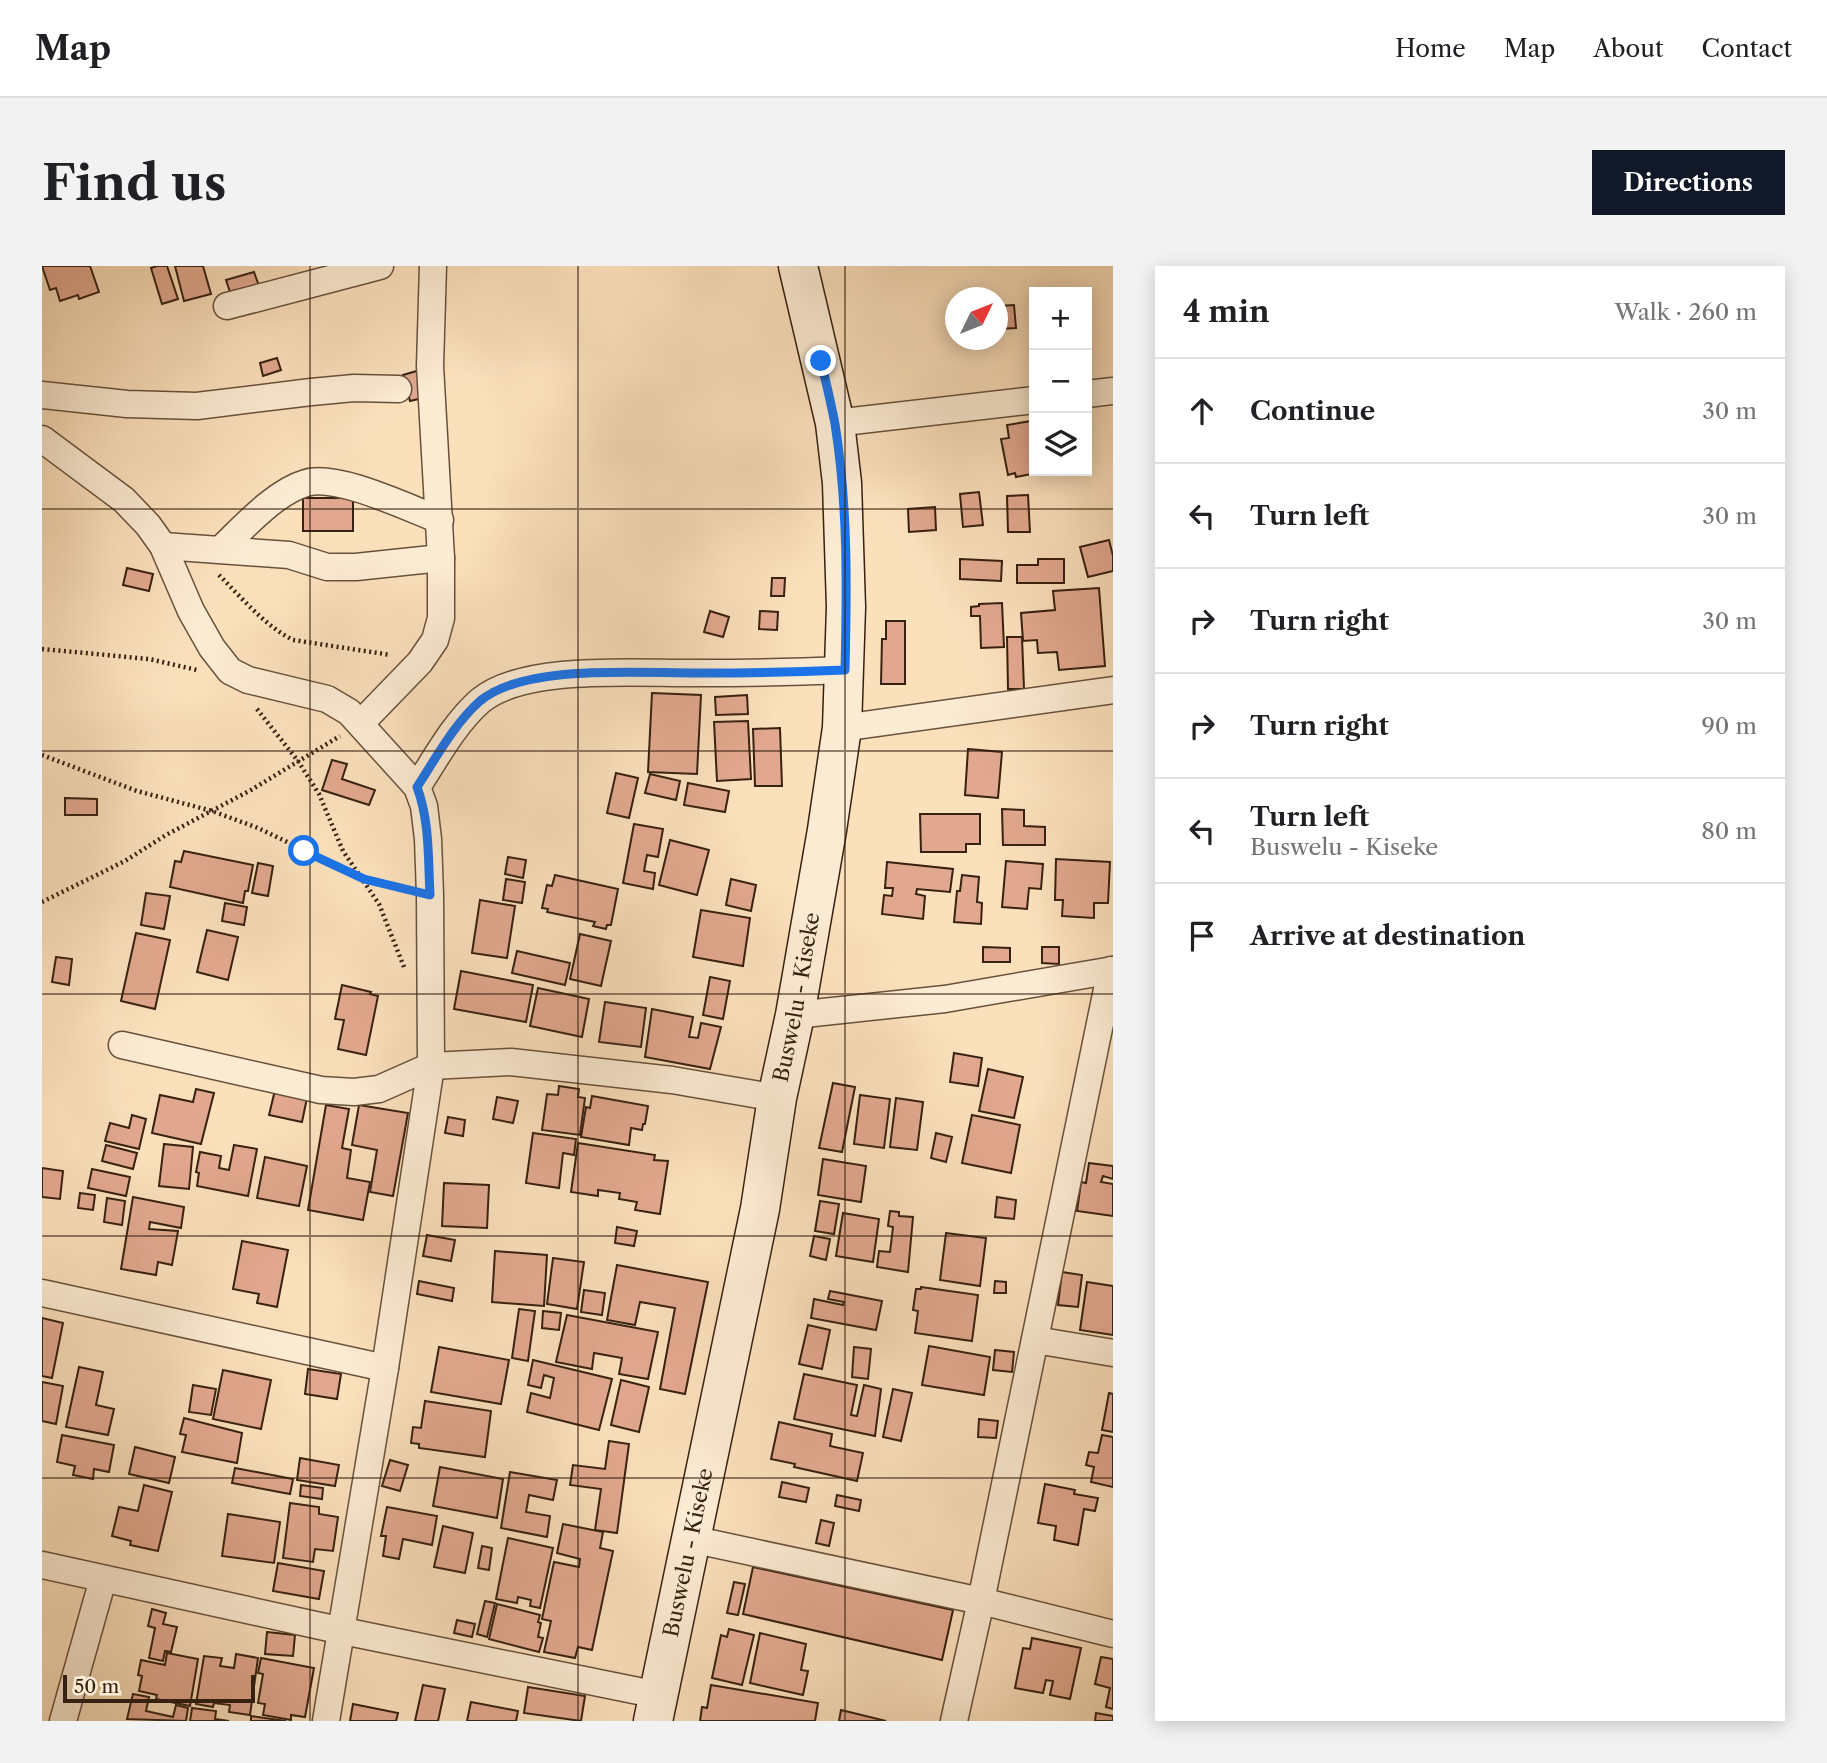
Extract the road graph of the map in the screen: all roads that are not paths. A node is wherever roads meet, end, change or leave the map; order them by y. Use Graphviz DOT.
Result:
graph roads {
  1 [pos="380,266"];
  2 [pos="433,266"];
  3 [pos="798,266"];
  4 [pos="227,306"];
  5 [pos="398,389"];
  6 [pos="1113,391"];
  7 [pos="1092,393"];
  8 [pos="42,396"];
  9 [pos="1029,401"];
  10 [pos="835,423"];
  11 [pos="42,439"];
  12 [pos="440,520"];
  13 [pos="175,547"];
  14 [pos="221,549"];
  15 [pos="441,558"];
  16 [pos="845,670"];
  17 [pos="1113,690"];
  18 [pos="361,723"];
  19 [pos="842,728"];
  20 [pos="417,787"];
  21 [pos="1112,970"];
  22 [pos="795,1015"];
  23 [pos="122,1045"];
  24 [pos="431,1066"];
  25 [pos="777,1098"];
  26 [pos="42,1293"];
  27 [pos="1035,1340"];
  28 [pos="1113,1353"];
  29 [pos="385,1368"];
  30 [pos="691,1539"];
  31 [pos="42,1565"];
  32 [pos="103,1579"];
  33 [pos="981,1601"];
  34 [pos="343,1631"];
  35 [pos="1113,1633"];
  36 [pos="655,1708"];
  37 [pos="63,1721"];
  38 [pos="326,1721"];
  39 [pos="954,1721"];
  1 -- 4 [label="street"];
  2 -- 12 [label="street"];
  3 -- 10 [label="main road, Buswelu - Kiseke"];
  5 -- 8 [label="street"];
  6 -- 7 [label="street"];
  9 -- 10 [label="street"];
  10 -- 16 [label="main road, Buswelu - Kiseke"];
  11 -- 13 [label="street"];
  12 -- 14 [label="street"];
  12 -- 15 [label="street"];
  13 -- 14 [label="street"];
  13 -- 18 [label="street"];
  14 -- 15 [label="street"];
  15 -- 18 [label="street"];
  16 -- 19 [label="main road, Buswelu - Kiseke"];
  16 -- 20 [label="street"];
  17 -- 19 [label="street"];
  18 -- 20 [label="street"];
  19 -- 22 [label="main road, Buswelu - Kiseke"];
  20 -- 24 [label="street"];
  21 -- 22 [label="street"];
  21 -- 27 [label="street"];
  22 -- 25 [label="main road, Buswelu - Kiseke"];
  23 -- 24 [label="street"];
  24 -- 25 [label="street"];
  24 -- 29 [label="street"];
  25 -- 30 [label="main road, Buswelu - Kiseke"];
  26 -- 29 [label="street"];
  27 -- 28 [label="street"];
  27 -- 33 [label="street"];
  29 -- 34 [label="street"];
  30 -- 33 [label="street"];
  30 -- 36 [label="main road, Buswelu - Kiseke"];
  31 -- 32 [label="street"];
  32 -- 34 [label="street"];
  32 -- 37 [label="street"];
  33 -- 35 [label="street"];
  33 -- 39 [label="street"];
  34 -- 36 [label="street"];
  34 -- 38 [label="street"];
}
